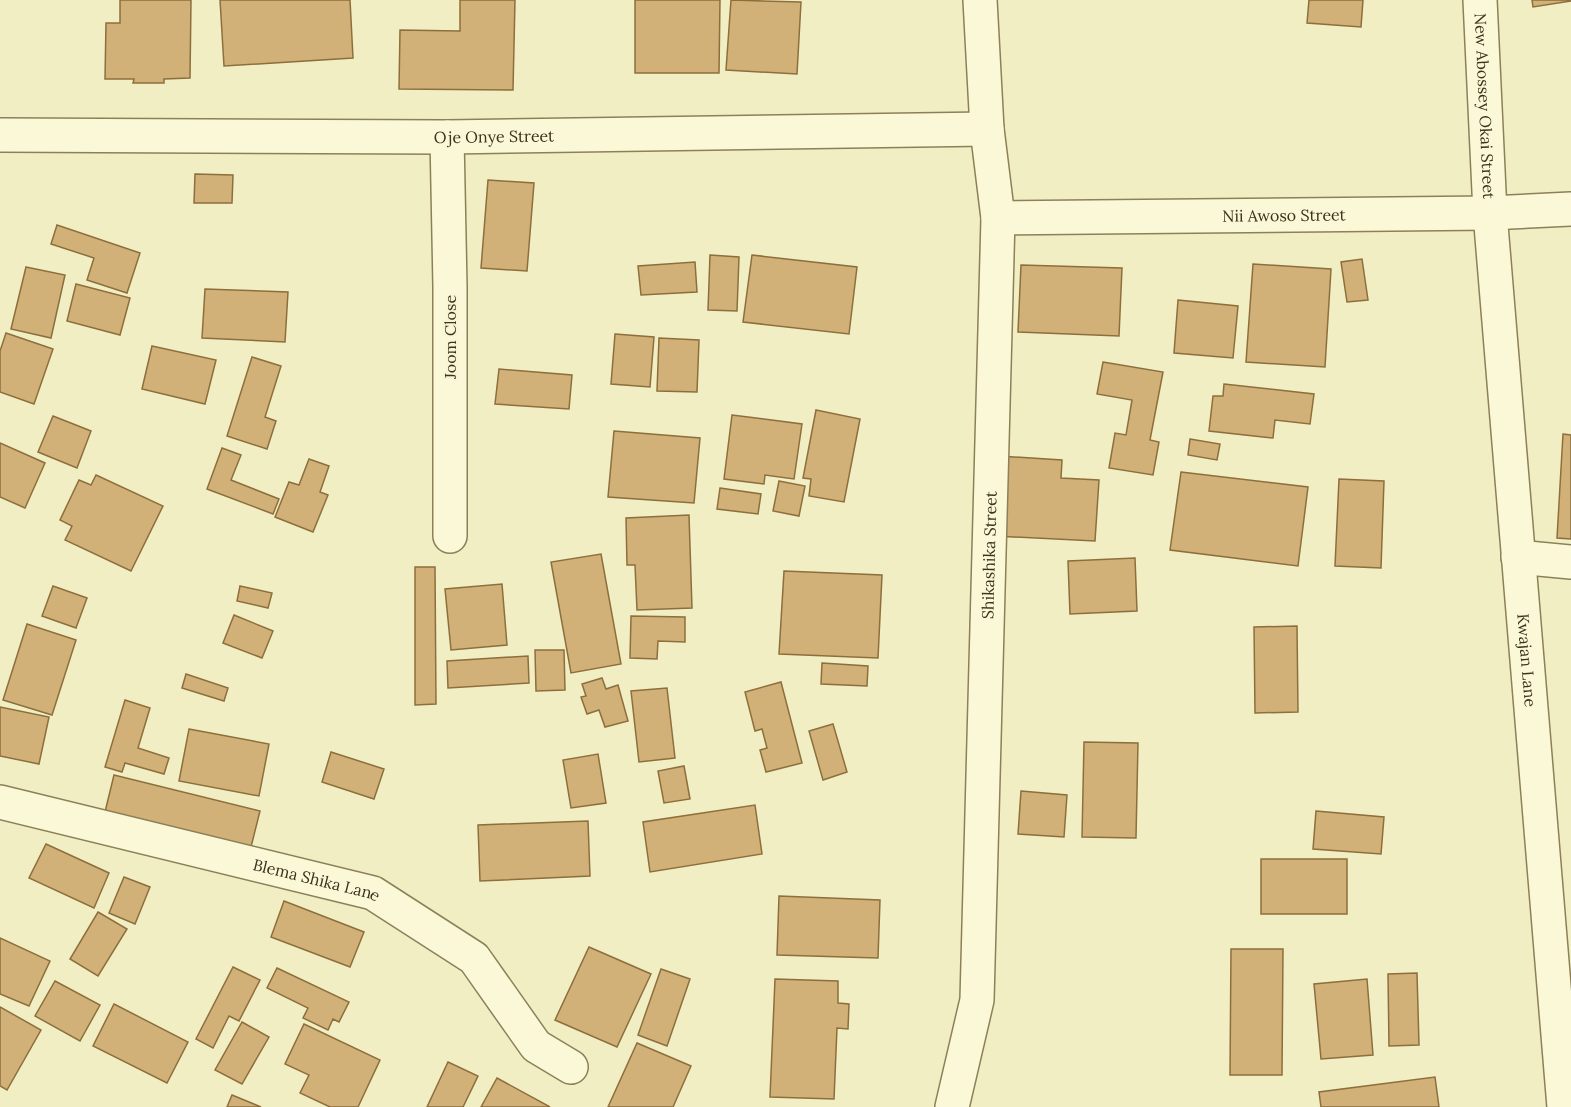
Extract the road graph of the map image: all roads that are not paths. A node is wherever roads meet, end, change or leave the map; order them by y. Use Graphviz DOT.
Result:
graph roads {
  1 [pos="980,0"];
  2 [pos="1480,0"];
  3 [pos="987,129"];
  4 [pos="0,135"];
  5 [pos="447,137"];
  6 [pos="1571,209"];
  7 [pos="1490,213"];
  8 [pos="998,218"];
  9 [pos="450,536"];
  10 [pos="1518,557"];
  11 [pos="1571,562"];
  12 [pos="0,802"];
  13 [pos="570,1067"];
  14 [pos="952,1107"];
  15 [pos="1564,1107"];
  1 -- 3 [label="street, Shikashika Street"];
  2 -- 7 [label="street, New Abossey Okai Street"];
  3 -- 5 [label="street, Oje Onye Street"];
  3 -- 8 [label="street, Shikashika Street"];
  4 -- 5 [label="street, Oje Onye Street"];
  5 -- 9 [label="street, Joom Close"];
  6 -- 7 [label="street, Nii Awoso Street"];
  7 -- 8 [label="street, Nii Awoso Street"];
  7 -- 10 [label="street, Kwajan Lane"];
  8 -- 14 [label="street, Shikashika Street"];
  10 -- 11 [label="street"];
  10 -- 15 [label="street, Kwajan Lane"];
  12 -- 13 [label="street, Blema Shika Lane"];
}
